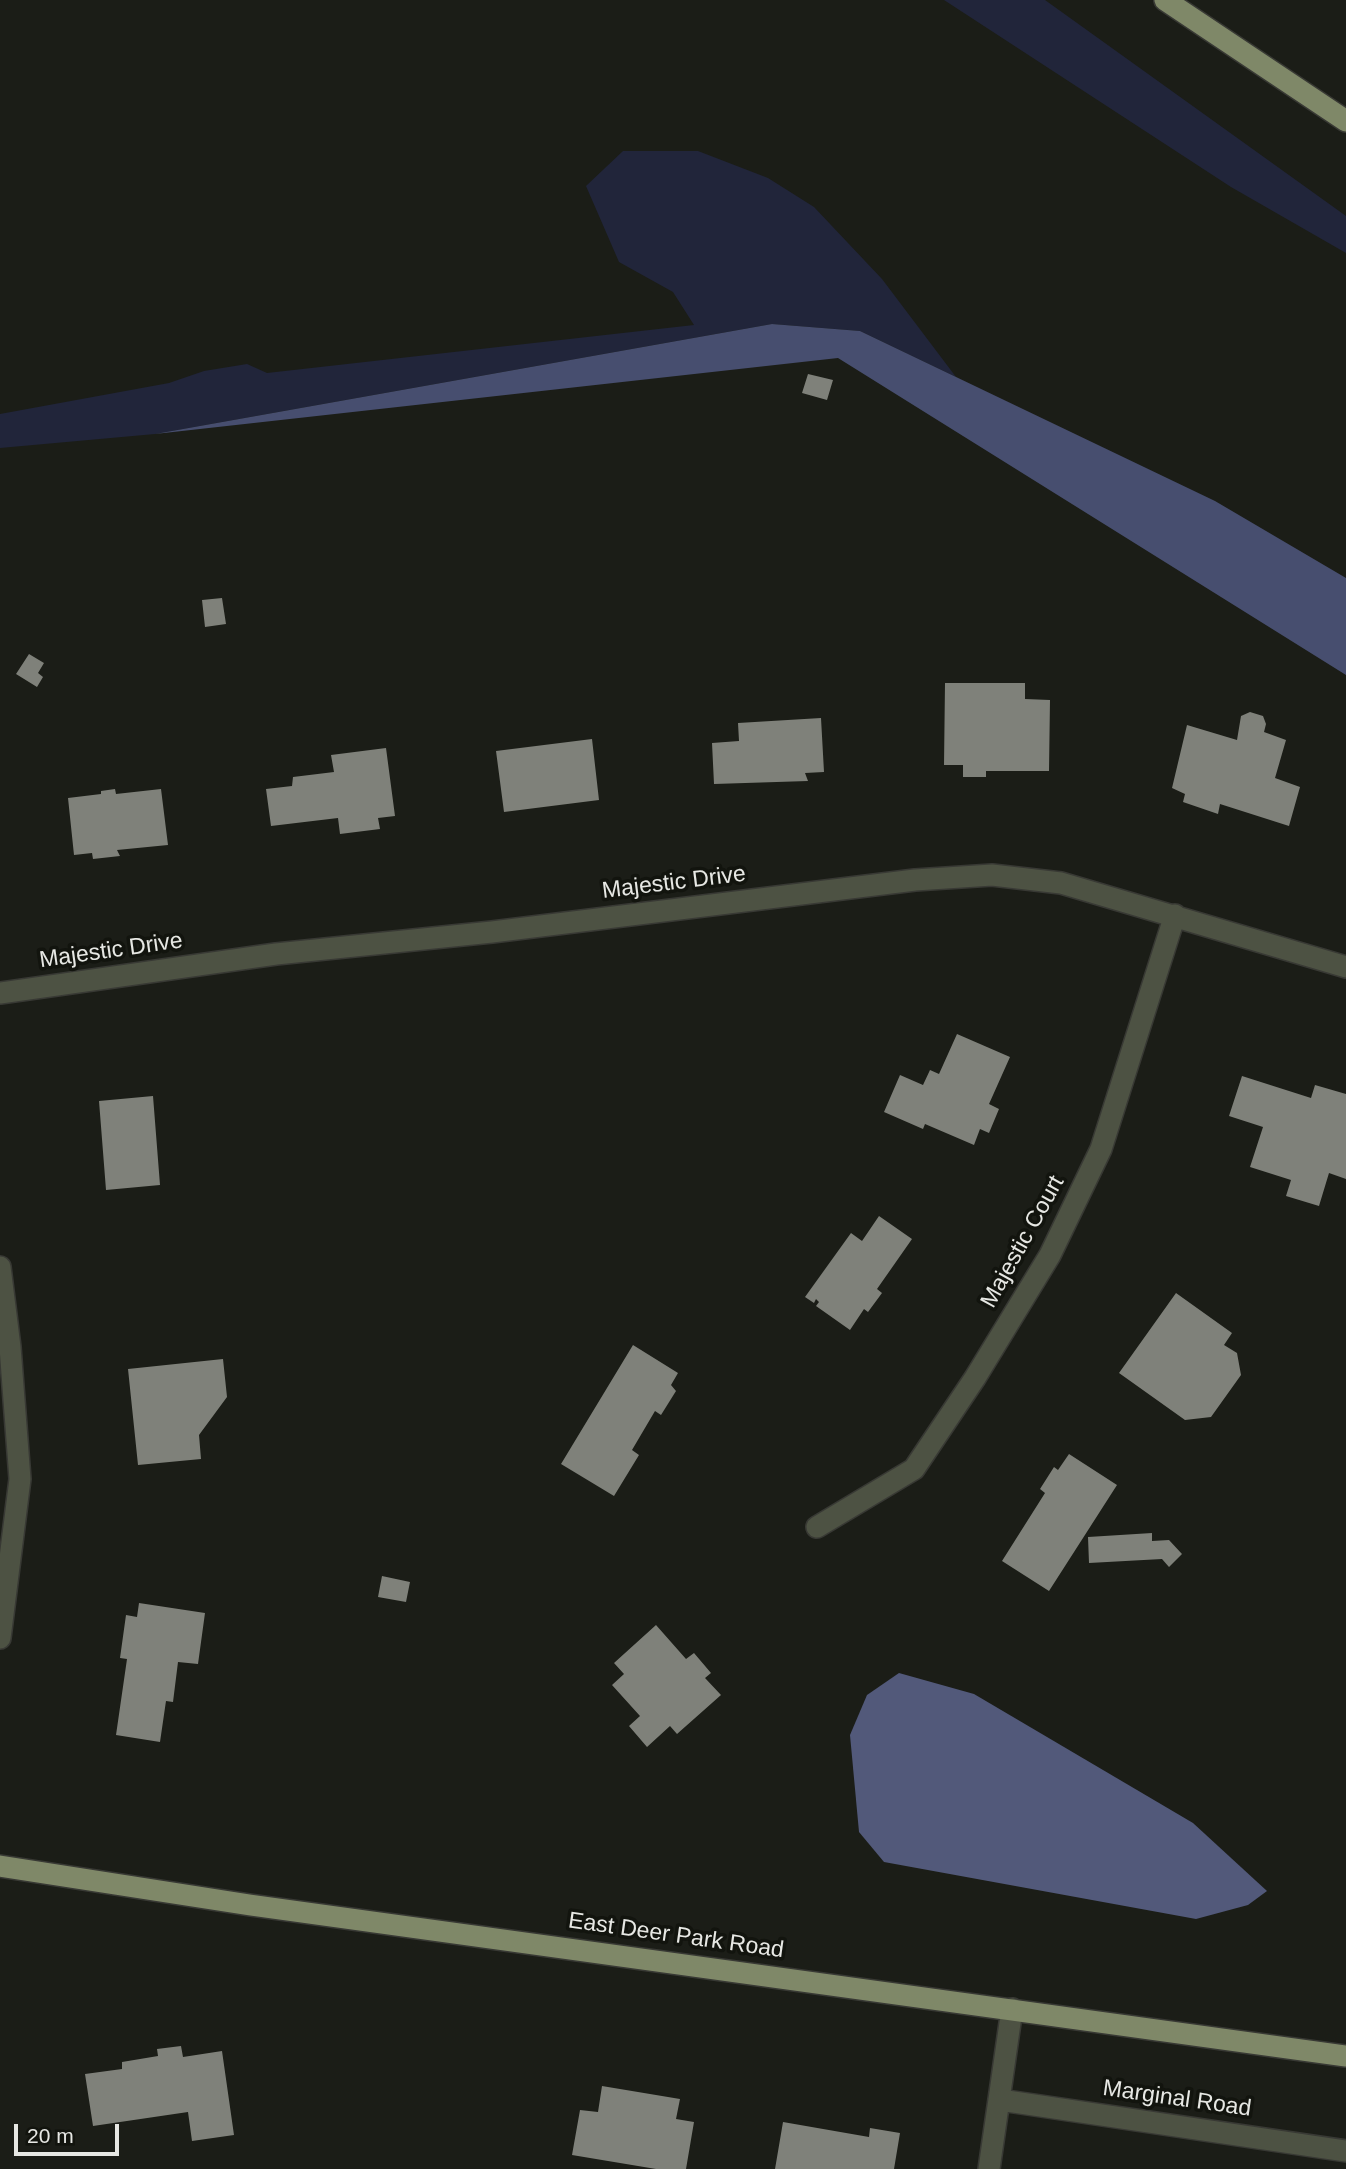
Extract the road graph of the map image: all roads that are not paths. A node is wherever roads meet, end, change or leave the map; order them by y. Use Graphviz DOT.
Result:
graph roads {
  1 [pos="1165,0"];
  2 [pos="1346,121"];
  3 [pos="1175,915"];
  4 [pos="1346,967"];
  5 [pos="0,993"];
  6 [pos="0,1267"];
  7 [pos="817,1527"];
  8 [pos="0,1638"];
  9 [pos="0,1866"];
  10 [pos="1012,2008"];
  11 [pos="1346,2056"];
  12 [pos="1000,2100"];
  13 [pos="1346,2151"];
  14 [pos="989,2169"];
  1 -- 2 [label="main road"];
  3 -- 4 [label="street, Majestic Drive"];
  3 -- 5 [label="street, Majestic Drive"];
  3 -- 7 [label="street, Majestic Court"];
  6 -- 8 [label="street"];
  9 -- 10 [label="main road, East Deer Park Road"];
  10 -- 11 [label="main road, East Deer Park Road"];
  10 -- 12 [label="street"];
  12 -- 13 [label="street, Marginal Road"];
  12 -- 14 [label="street"];
}
